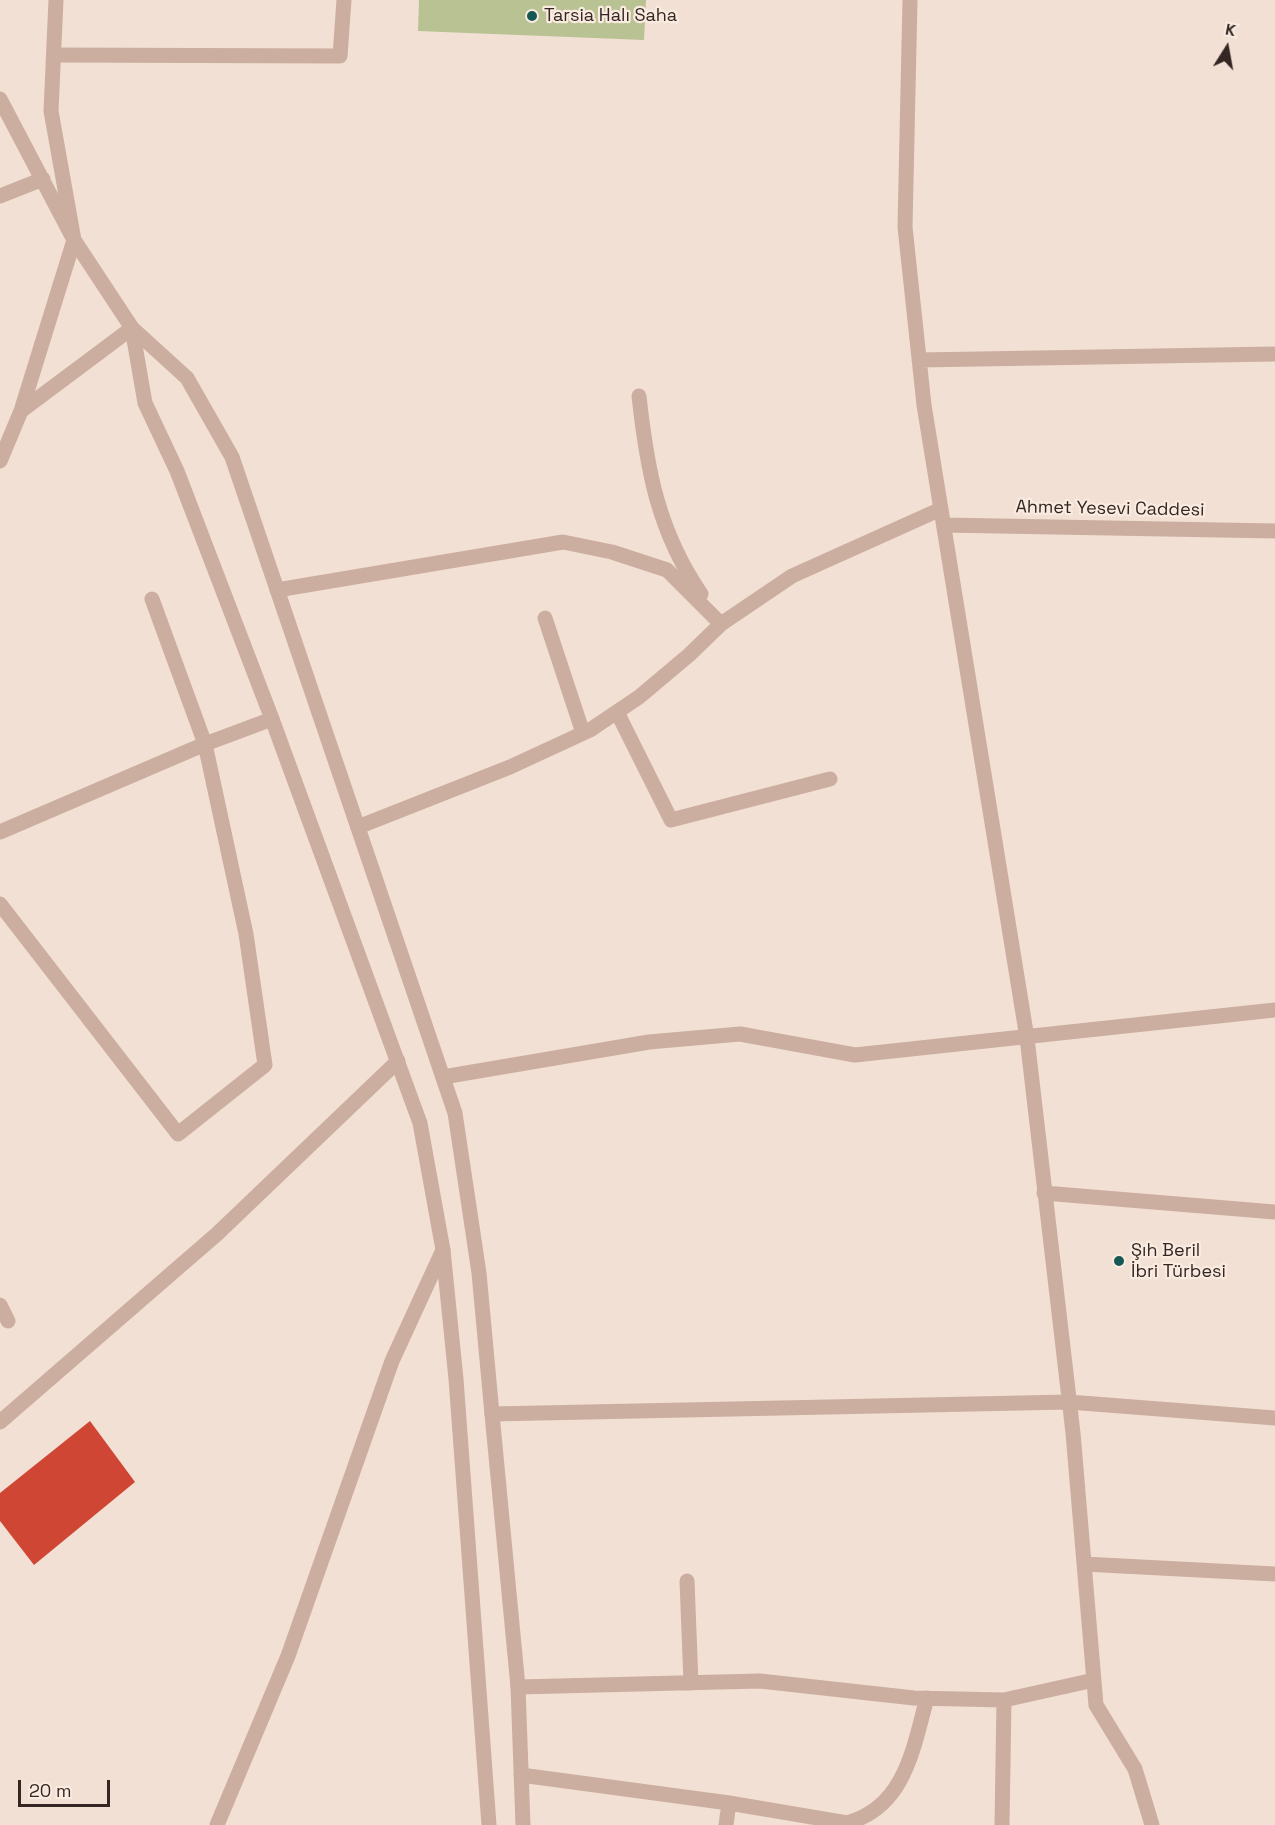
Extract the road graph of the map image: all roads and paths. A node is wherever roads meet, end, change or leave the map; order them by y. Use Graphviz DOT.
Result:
graph roads {
  1 [pos="56,0"];
  2 [pos="344,0"];
  3 [pos="910,0"];
  4 [pos="54,55"];
  5 [pos="0,99"];
  6 [pos="43,179"];
  7 [pos="0,196"];
  8 [pos="74,240"];
  9 [pos="132,328"];
  10 [pos="1275,354"];
  11 [pos="919,360"];
  12 [pos="639,396"];
  13 [pos="21,411"];
  14 [pos="0,460"];
  15 [pos="941,509"];
  16 [pos="944,525"];
  17 [pos="1275,531"];
  18 [pos="277,590"];
  19 [pos="152,599"];
  20 [pos="545,618"];
  21 [pos="721,624"];
  22 [pos="617,712"];
  23 [pos="272,719"];
  24 [pos="583,734"];
  25 [pos="205,744"];
  26 [pos="830,779"];
  27 [pos="358,827"];
  28 [pos="0,832"];
  29 [pos="0,904"];
  30 [pos="1275,1010"];
  31 [pos="1027,1038"];
  32 [pos="398,1061"];
  33 [pos="443,1077"];
  34 [pos="1044,1193"];
  35 [pos="1275,1212"];
  36 [pos="443,1250"];
  37 [pos="0,1305"];
  38 [pos="8,1321"];
  39 [pos="1069,1402"];
  40 [pos="492,1414"];
  41 [pos="1275,1418"];
  42 [pos="0,1422"];
  43 [pos="1084,1564"];
  44 [pos="1275,1574"];
  45 [pos="687,1581"];
  46 [pos="1094,1680"];
  47 [pos="691,1683"];
  48 [pos="518,1688"];
  49 [pos="927,1698"];
  50 [pos="1004,1700"];
  51 [pos="521,1775"];
  52 [pos="729,1803"];
  53 [pos="217,1825"];
  54 [pos="489,1825"];
  55 [pos="523,1825"];
  56 [pos="726,1825"];
  57 [pos="1002,1825"];
  58 [pos="1152,1825"];
  1 -- 4 [label="street"];
  2 -- 4 [label="street"];
  3 -- 11 [label="street"];
  4 -- 8 [label="street"];
  5 -- 6 [label="street"];
  6 -- 7 [label="street"];
  6 -- 8 [label="street"];
  8 -- 9 [label="street"];
  8 -- 13 [label="street"];
  9 -- 13 [label="street"];
  9 -- 18 [label="street"];
  9 -- 23 [label="street"];
  10 -- 11 [label="street"];
  11 -- 15 [label="street"];
  12 -- 21 [label="street"];
  13 -- 14 [label="street"];
  15 -- 16 [label="street"];
  15 -- 21 [label="street"];
  16 -- 17 [label="street, Ahmet Yesevi Caddesi"];
  16 -- 31 [label="street"];
  18 -- 21 [label="street"];
  18 -- 27 [label="street"];
  19 -- 25 [label="street"];
  20 -- 24 [label="street"];
  21 -- 22 [label="street"];
  22 -- 24 [label="street"];
  22 -- 26 [label="street"];
  23 -- 25 [label="street"];
  23 -- 32 [label="street"];
  24 -- 27 [label="street"];
  25 -- 28 [label="street"];
  25 -- 29 [label="street"];
  27 -- 33 [label="street"];
  30 -- 31 [label="street"];
  31 -- 33 [label="street"];
  31 -- 34 [label="street"];
  32 -- 36 [label="street"];
  32 -- 42 [label="street"];
  33 -- 40 [label="street"];
  34 -- 35 [label="street"];
  34 -- 39 [label="street"];
  36 -- 53 [label="street"];
  36 -- 54 [label="street"];
  37 -- 38 [label="street"];
  39 -- 40 [label="street"];
  39 -- 41 [label="street"];
  39 -- 43 [label="street"];
  40 -- 48 [label="street"];
  43 -- 44 [label="street"];
  43 -- 46 [label="street"];
  45 -- 47 [label="street"];
  46 -- 50 [label="street"];
  46 -- 58 [label="street"];
  47 -- 48 [label="street"];
  47 -- 49 [label="street"];
  48 -- 51 [label="street"];
  49 -- 50 [label="street"];
  49 -- 52 [label="street"];
  50 -- 57 [label="street"];
  51 -- 52 [label="street"];
  51 -- 55 [label="street"];
  52 -- 56 [label="street"];
}
